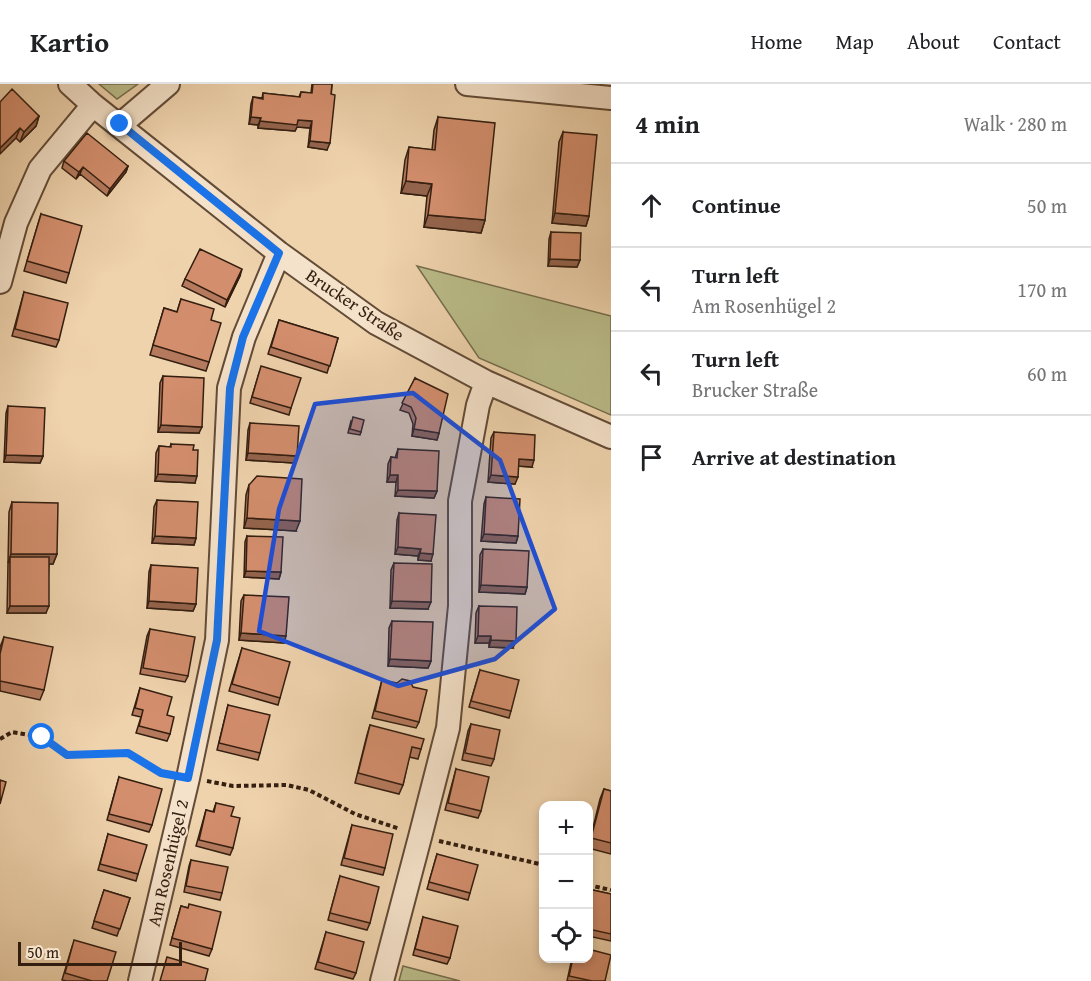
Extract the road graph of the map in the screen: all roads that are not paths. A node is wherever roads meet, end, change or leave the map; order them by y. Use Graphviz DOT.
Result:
graph roads {
  1 [pos="70,84"];
  2 [pos="168,84"];
  3 [pos="467,84"];
  4 [pos="611,98"];
  5 [pos="93,105"];
  6 [pos="120,124"];
  7 [pos="279,253"];
  8 [pos="0,282"];
  9 [pos="486,382"];
  10 [pos="611,437"];
  11 [pos="140,981"];
  12 [pos="381,981"];
  1 -- 5 [label="street, Brucker Straße"];
  2 -- 6 [label="street"];
  3 -- 4 [label="street"];
  5 -- 6 [label="street, Brucker Straße"];
  5 -- 8 [label="street"];
  6 -- 7 [label="street, Brucker Straße"];
  7 -- 9 [label="street, Brucker Straße"];
  7 -- 11 [label="street, Am Rosenhügel 2"];
  9 -- 10 [label="street, Brucker Straße"];
  9 -- 12 [label="street"];
}
